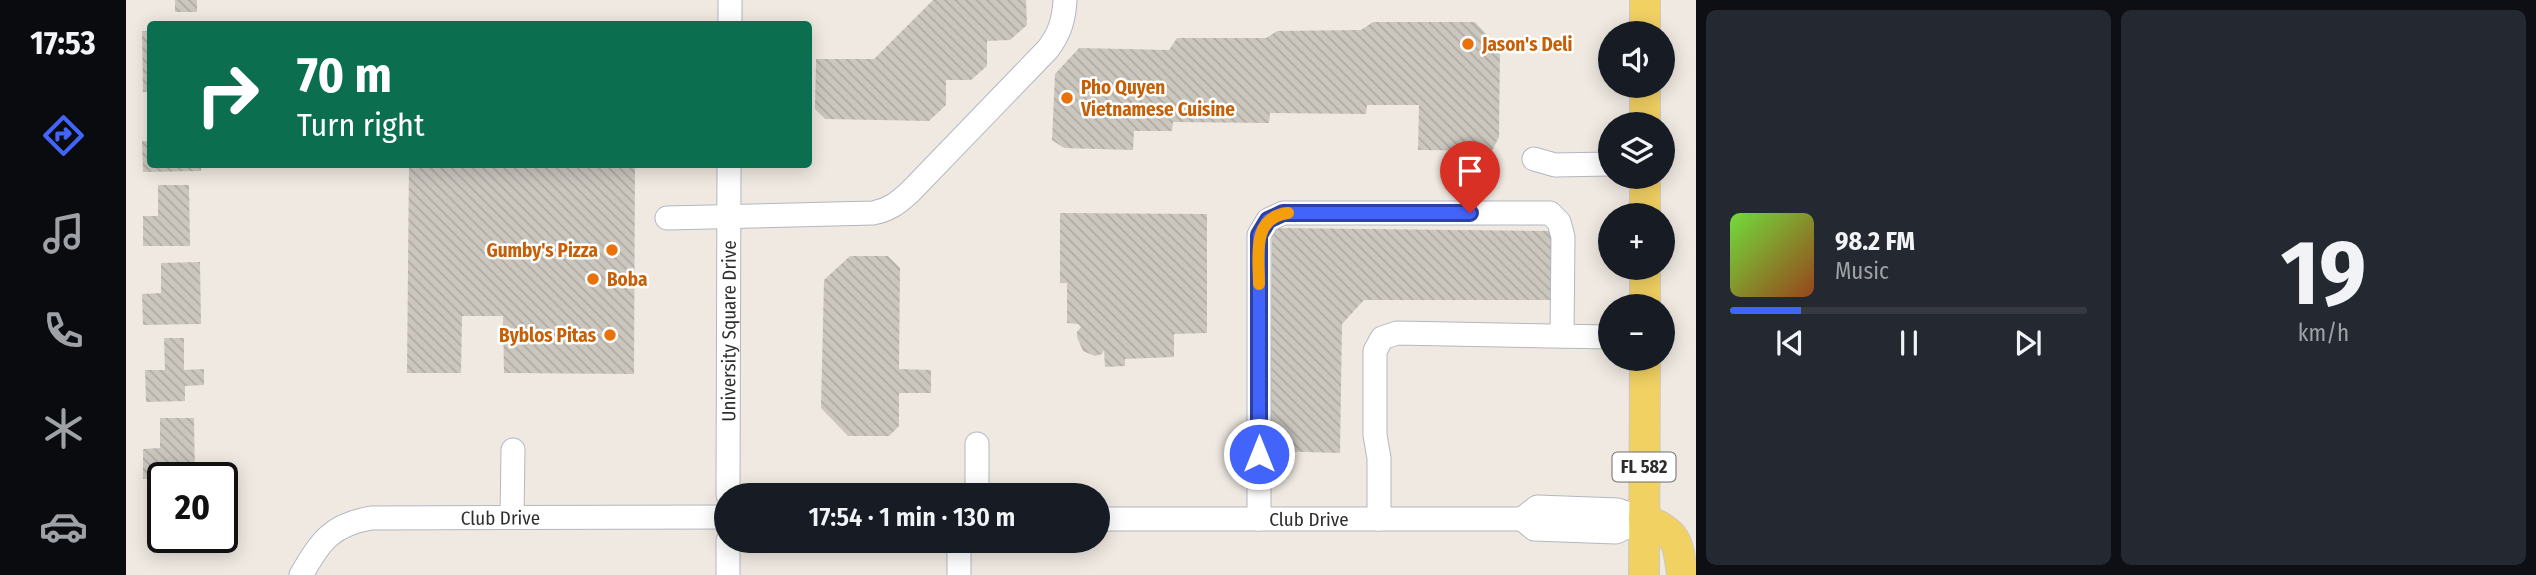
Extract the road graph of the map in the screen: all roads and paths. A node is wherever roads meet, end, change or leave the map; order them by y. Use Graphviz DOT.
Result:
graph roads {
  1 [pos="730,0"];
  2 [pos="1065,0"];
  3 [pos="1645,0"];
  4 [pos="730,21"];
  5 [pos="1645,21"];
  6 [pos="1534,159"];
  7 [pos="1598,163"];
  8 [pos="730,168"];
  9 [pos="729,216"];
  10 [pos="667,218"];
  11 [pos="1562,336"];
  12 [pos="1598,337"];
  13 [pos="1645,371"];
  14 [pos="978,444"];
  15 [pos="513,450"];
  16 [pos="728,483"];
  17 [pos="978,483"];
  18 [pos="512,517"];
  19 [pos="714,517"];
  20 [pos="1110,519"];
  21 [pos="1259,519"];
  22 [pos="1379,519"];
  23 [pos="1644,519"];
  24 [pos="728,553"];
  25 [pos="958,553"];
  26 [pos="301,575"];
  27 [pos="728,575"];
  28 [pos="958,575"];
  29 [pos="1644,575"];
  30 [pos="1682,575"];
  1 -- 4 [label="street"];
  2 -- 9 [label="street"];
  3 -- 5 [label="main road"];
  6 -- 7 [label="street"];
  8 -- 9 [label="street, University Square Drive"];
  9 -- 10 [label="street"];
  9 -- 16 [label="street, University Square Drive"];
  11 -- 12 [label="street"];
  11 -- 21 [label="street"];
  11 -- 22 [label="street"];
  13 -- 23 [label="main road, FL 582"];
  14 -- 17 [label="street"];
  15 -- 18 [label="street"];
  18 -- 19 [label="street, Club Drive"];
  18 -- 26 [label="street, Club Drive"];
  20 -- 21 [label="street, Club Drive"];
  21 -- 22 [label="street, Club Drive"];
  22 -- 23 [label="street, Club Drive"];
  23 -- 29 [label="main road, FL 582"];
  23 -- 30 [label="main road"];
  24 -- 27 [label="street"];
  25 -- 28 [label="street"];
}
